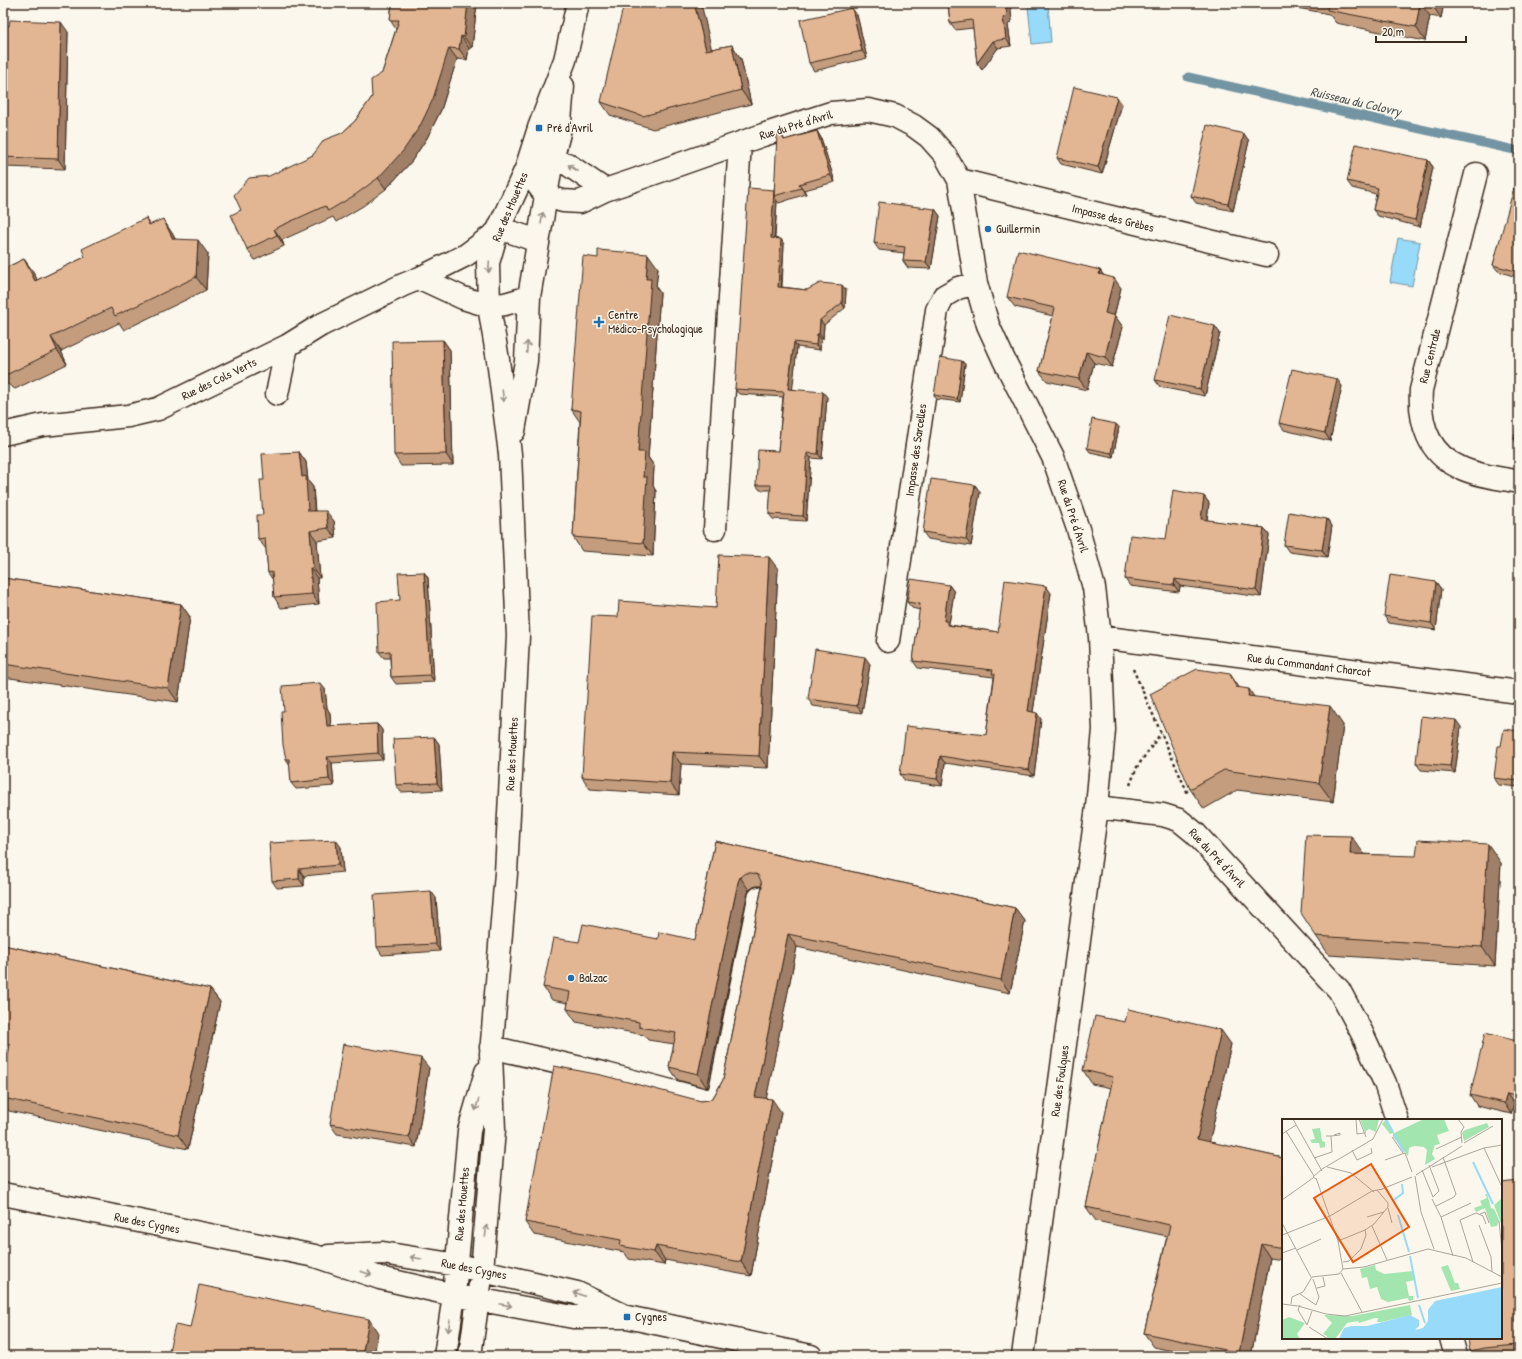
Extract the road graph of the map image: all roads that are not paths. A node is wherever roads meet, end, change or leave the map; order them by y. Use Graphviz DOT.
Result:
graph roads {
  1 [pos="578,3"];
  2 [pos="565,60"];
  3 [pos="740,143"];
  4 [pos="552,160"];
  5 [pos="526,169"];
  6 [pos="1476,174"];
  7 [pos="959,180"];
  8 [pos="605,190"];
  9 [pos="546,196"];
  10 [pos="497,232"];
  11 [pos="537,243"];
  12 [pos="1267,255"];
  13 [pos="420,278"];
  14 [pos="976,283"];
  15 [pos="529,297"];
  16 [pos="489,306"];
  17 [pos="287,346"];
  18 [pos="277,394"];
  19 [pos="3,434"];
  20 [pos="510,454"];
  21 [pos="1519,482"];
  22 [pos="715,529"];
  23 [pos="1100,637"];
  24 [pos="888,641"];
  25 [pos="1519,692"];
  26 [pos="1097,807"];
  27 [pos="759,898"];
  28 [pos="491,1050"];
  29 [pos="1397,1119"];
  30 [pos="3,1194"];
  31 [pos="315,1256"];
  32 [pos="457,1265"];
  33 [pos="482,1270"];
  34 [pos="454,1295"];
  35 [pos="478,1300"];
  36 [pos="627,1317"];
  37 [pos="1451,1339"];
  38 [pos="445,1356"];
  39 [pos="470,1356"];
  40 [pos="811,1356"];
  41 [pos="1023,1356"];
  42 [pos="1456,1356"];
  1 -- 2 [label="street, Rue des Mouettes"];
  2 -- 4 [label="street, Rue des Mouettes"];
  2 -- 5 [label="street, Rue des Mouettes"];
  3 -- 7 [label="street, Rue du Pré d'Avril"];
  3 -- 8 [label="street, Rue du Pré d'Avril"];
  3 -- 22 [label="street"];
  4 -- 5 [label="street"];
  8 -- 4 [label="street, one-way"];
  4 -- 9 [label="street, Rue des Mouettes"];
  5 -- 9 [label="street"];
  5 -- 10 [label="street, Rue des Mouettes"];
  6 -- 21 [label="street, Rue Centrale"];
  7 -- 12 [label="street, Impasse des Grèbes"];
  7 -- 14 [label="street, Rue du Pré d'Avril"];
  8 -- 9 [label="street, Rue du Pré d'Avril"];
  11 -- 9 [label="street, Rue des Mouettes, one-way"];
  10 -- 11 [label="street"];
  10 -- 13 [label="street, Rue des Cols Verts"];
  10 -- 16 [label="street, Rue des Mouettes, one-way"];
  11 -- 15 [label="street, Rue des Mouettes"];
  13 -- 16 [label="street"];
  13 -- 17 [label="street, Rue des Cols Verts"];
  14 -- 23 [label="street, Rue du Pré d'Avril"];
  14 -- 24 [label="street, Impasse des Sarcelles"];
  15 -- 16 [label="street"];
  20 -- 15 [label="street, Rue des Mouettes, one-way"];
  16 -- 20 [label="street, Rue des Mouettes, one-way"];
  17 -- 18 [label="street"];
  17 -- 19 [label="street, Rue des Cols Verts"];
  20 -- 28 [label="street, Rue des Mouettes"];
  23 -- 25 [label="street, Rue du Commandant Charcot"];
  23 -- 26 [label="street, Rue du Pré d'Avril"];
  26 -- 29 [label="street, Rue du Pré d'Avril"];
  26 -- 41 [label="street, Rue des Foulques"];
  27 -- 28 [label="street"];
  28 -- 32 [label="street, Rue des Mouettes, one-way"];
  33 -- 28 [label="street, Rue des Mouettes, one-way"];
  30 -- 31 [label="street, Rue des Cygnes"];
  32 -- 31 [label="street, Rue des Cygnes, one-way"];
  31 -- 34 [label="street, Rue des Cygnes, one-way"];
  32 -- 33 [label="street, Rue des Cygnes"];
  32 -- 34 [label="street, Rue des Mouettes"];
  33 -- 35 [label="street, Rue des Mouettes"];
  36 -- 33 [label="street, Rue des Cygnes, one-way"];
  34 -- 35 [label="street, Rue des Cygnes"];
  34 -- 38 [label="street, Rue des Mouettes, one-way"];
  35 -- 36 [label="street, Rue des Cygnes, one-way"];
  35 -- 39 [label="street, Rue des Mouettes"];
  36 -- 40 [label="street, Rue des Cygnes"];
  37 -- 42 [label="street"];
}
